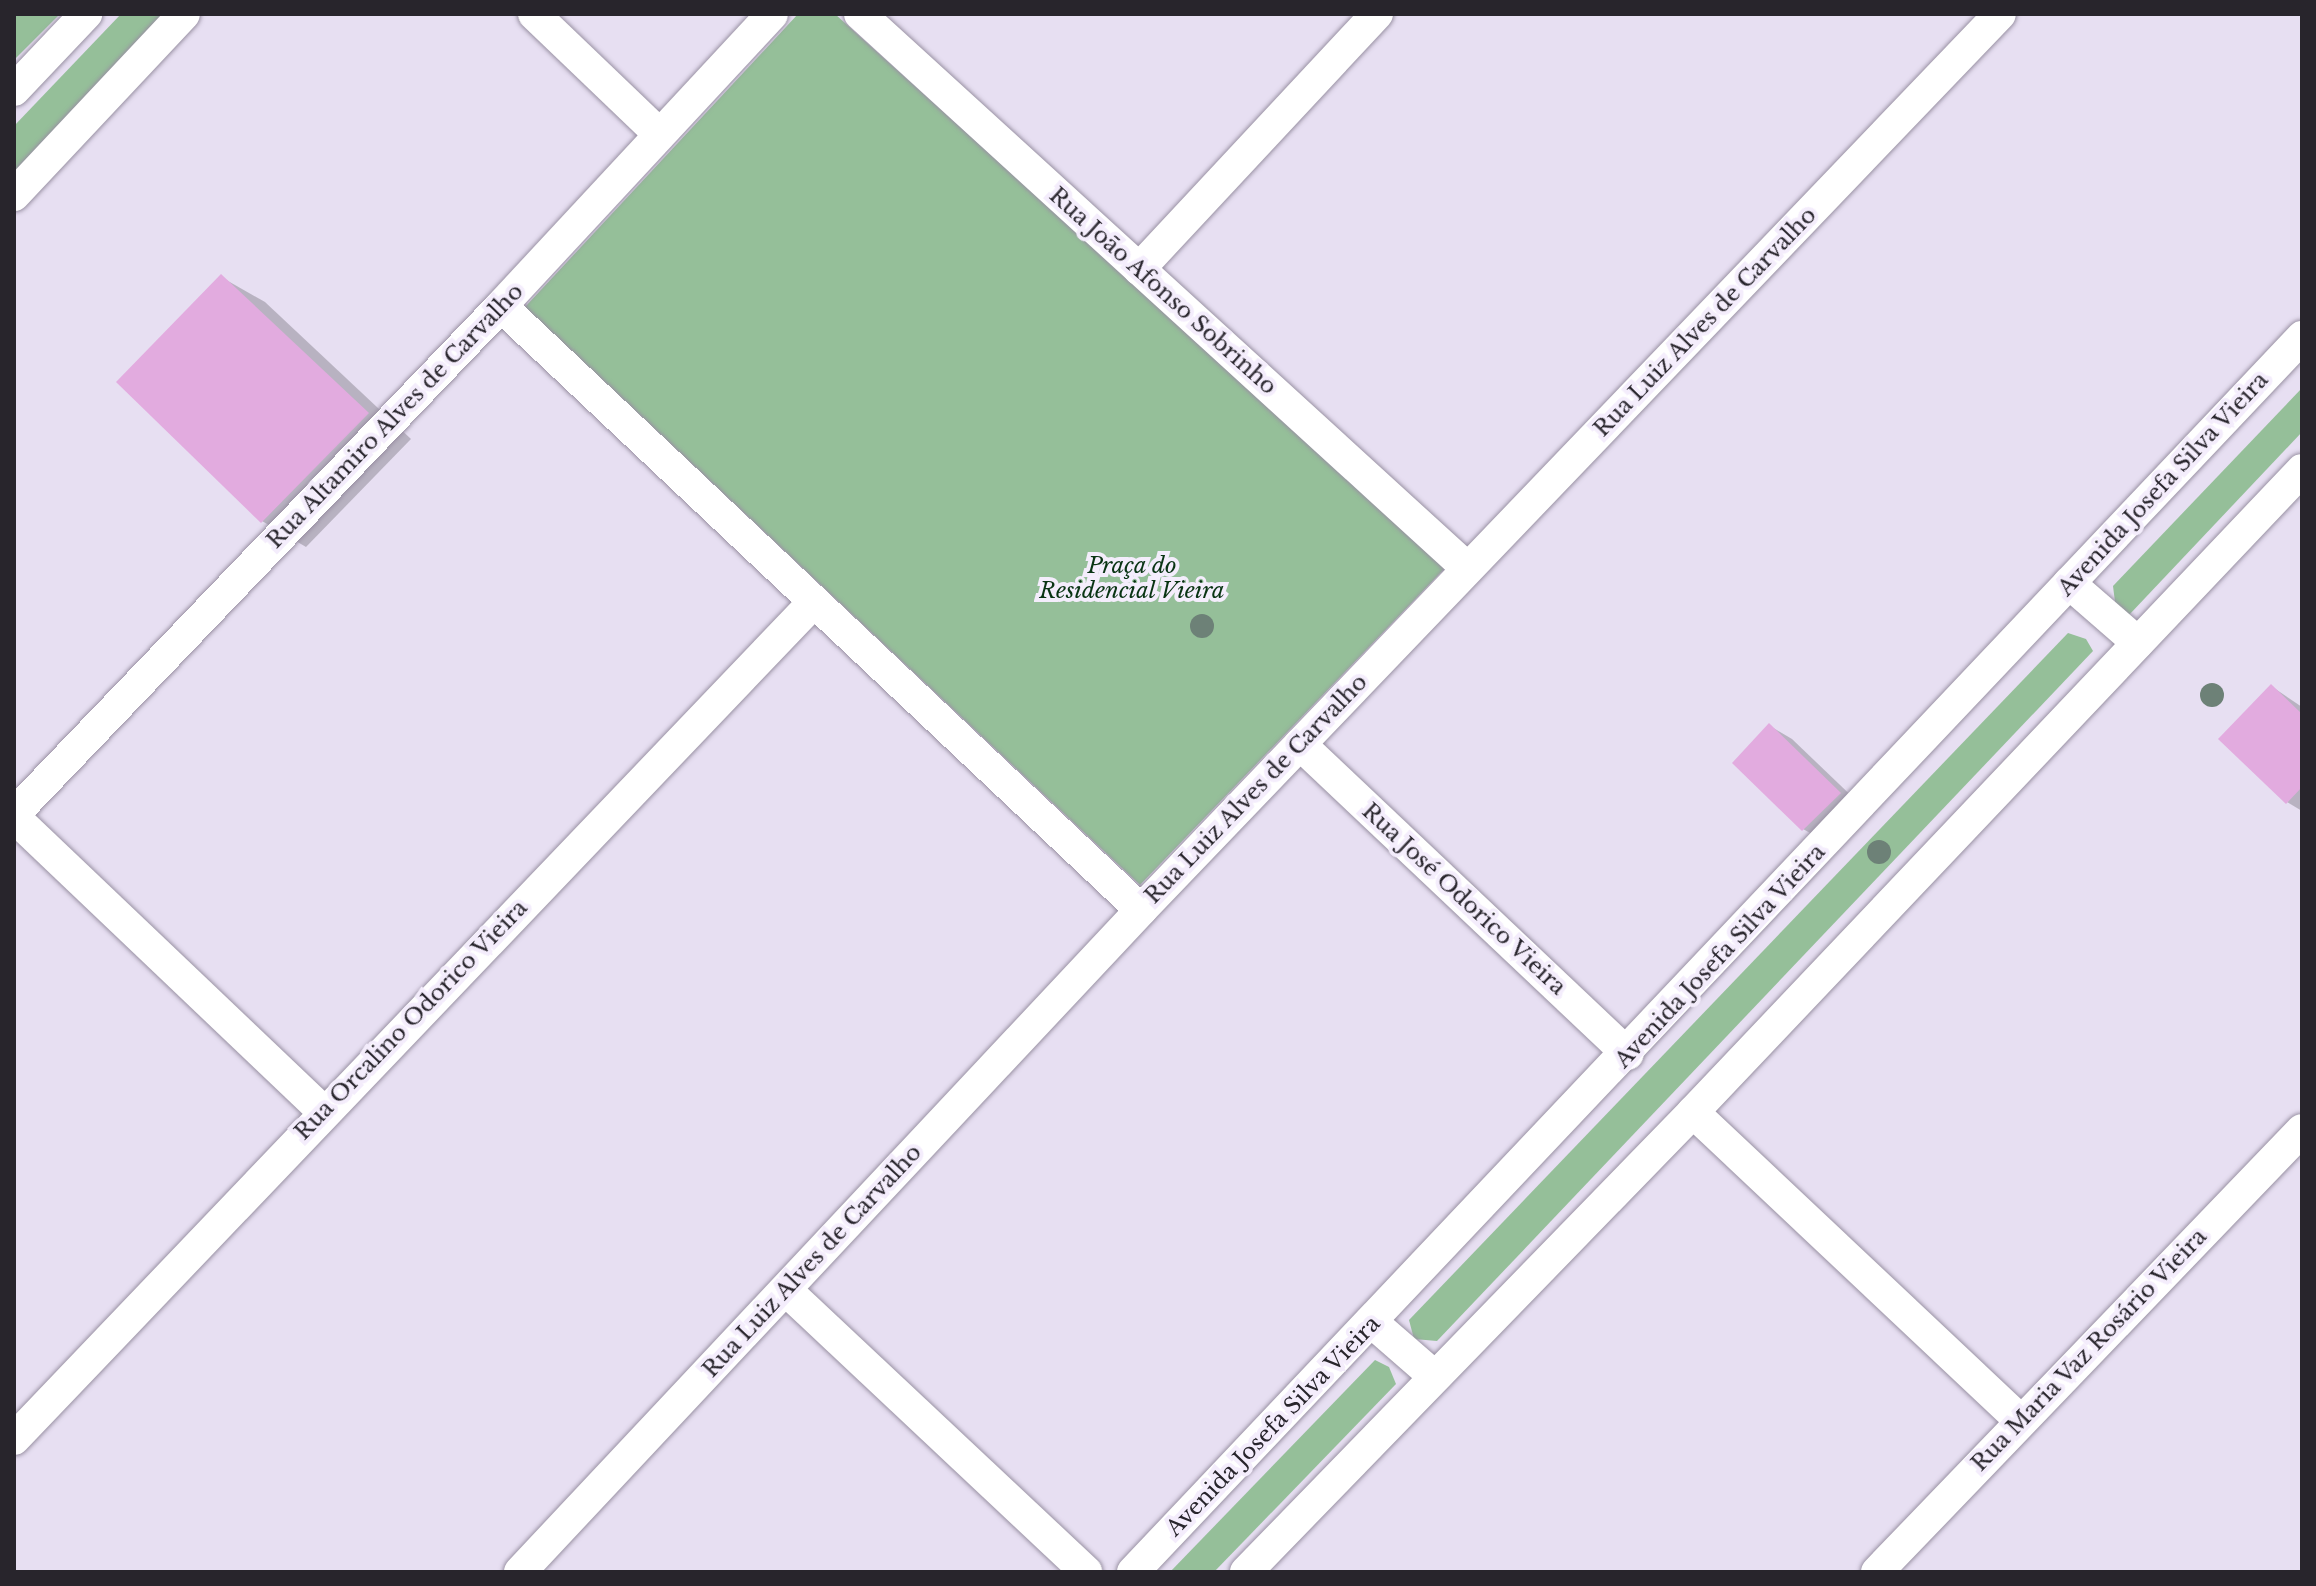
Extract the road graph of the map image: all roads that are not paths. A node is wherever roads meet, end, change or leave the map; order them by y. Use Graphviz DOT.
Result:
graph roads {
  1 [pos="86,14"];
  2 [pos="184,14"];
  3 [pos="534,14"];
  4 [pos="772,14"];
  5 [pos="860,14"];
  6 [pos="1377,14"];
  7 [pos="2000,14"];
  8 [pos="14,90"];
  9 [pos="659,134"];
  10 [pos="14,195"];
  11 [pos="1139,269"];
  12 [pos="501,306"];
  13 [pos="2302,337"];
  14 [pos="2302,470"];
  15 [pos="1467,568"];
  16 [pos="2069,583"];
  17 [pos="812,604"];
  18 [pos="2138,643"];
  19 [pos="1300,744"];
  20 [pos="14,815"];
  21 [pos="1141,910"];
  22 [pos="1628,1054"];
  23 [pos="323,1111"];
  24 [pos="1693,1112"];
  25 [pos="2302,1130"];
  26 [pos="786,1290"];
  27 [pos="1373,1323"];
  28 [pos="1434,1376"];
  29 [pos="2020,1420"];
  30 [pos="14,1439"];
  31 [pos="520,1572"];
  32 [pos="1086,1572"];
  33 [pos="1133,1572"];
  34 [pos="1246,1572"];
  35 [pos="1877,1572"];
  1 -- 8 [label="street"];
  2 -- 10 [label="street"];
  3 -- 9 [label="street"];
  4 -- 9 [label="street, Rua Altamiro Alves de Carvalho"];
  5 -- 11 [label="street, Rua João Afonso Sobrinho"];
  6 -- 11 [label="street"];
  7 -- 15 [label="street, Rua Luiz Alves de Carvalho"];
  9 -- 12 [label="street, Rua Altamiro Alves de Carvalho"];
  11 -- 15 [label="street, Rua João Afonso Sobrinho"];
  12 -- 17 [label="street"];
  12 -- 20 [label="street, Rua Altamiro Alves de Carvalho"];
  13 -- 16 [label="street, Avenida Josefa Silva Vieira"];
  14 -- 18 [label="street"];
  15 -- 19 [label="street, Rua Luiz Alves de Carvalho"];
  16 -- 18 [label="street"];
  16 -- 22 [label="street, Avenida Josefa Silva Vieira"];
  17 -- 21 [label="street"];
  17 -- 23 [label="street, Rua Orcalino Odorico Vieira"];
  18 -- 24 [label="street"];
  19 -- 21 [label="street, Rua Luiz Alves de Carvalho"];
  19 -- 22 [label="street, Rua José Odorico Vieira"];
  20 -- 23 [label="street"];
  21 -- 26 [label="street, Rua Luiz Alves de Carvalho"];
  22 -- 27 [label="street, Avenida Josefa Silva Vieira"];
  23 -- 30 [label="street, Rua Orcalino Odorico Vieira"];
  24 -- 28 [label="street"];
  24 -- 29 [label="street"];
  25 -- 29 [label="street, Rua Maria Vaz Rosário Vieira"];
  26 -- 31 [label="street, Rua Luiz Alves de Carvalho"];
  26 -- 32 [label="street"];
  27 -- 28 [label="street"];
  27 -- 33 [label="street, Avenida Josefa Silva Vieira"];
  28 -- 34 [label="street"];
  29 -- 35 [label="street, Rua Maria Vaz Rosário Vieira"];
}
